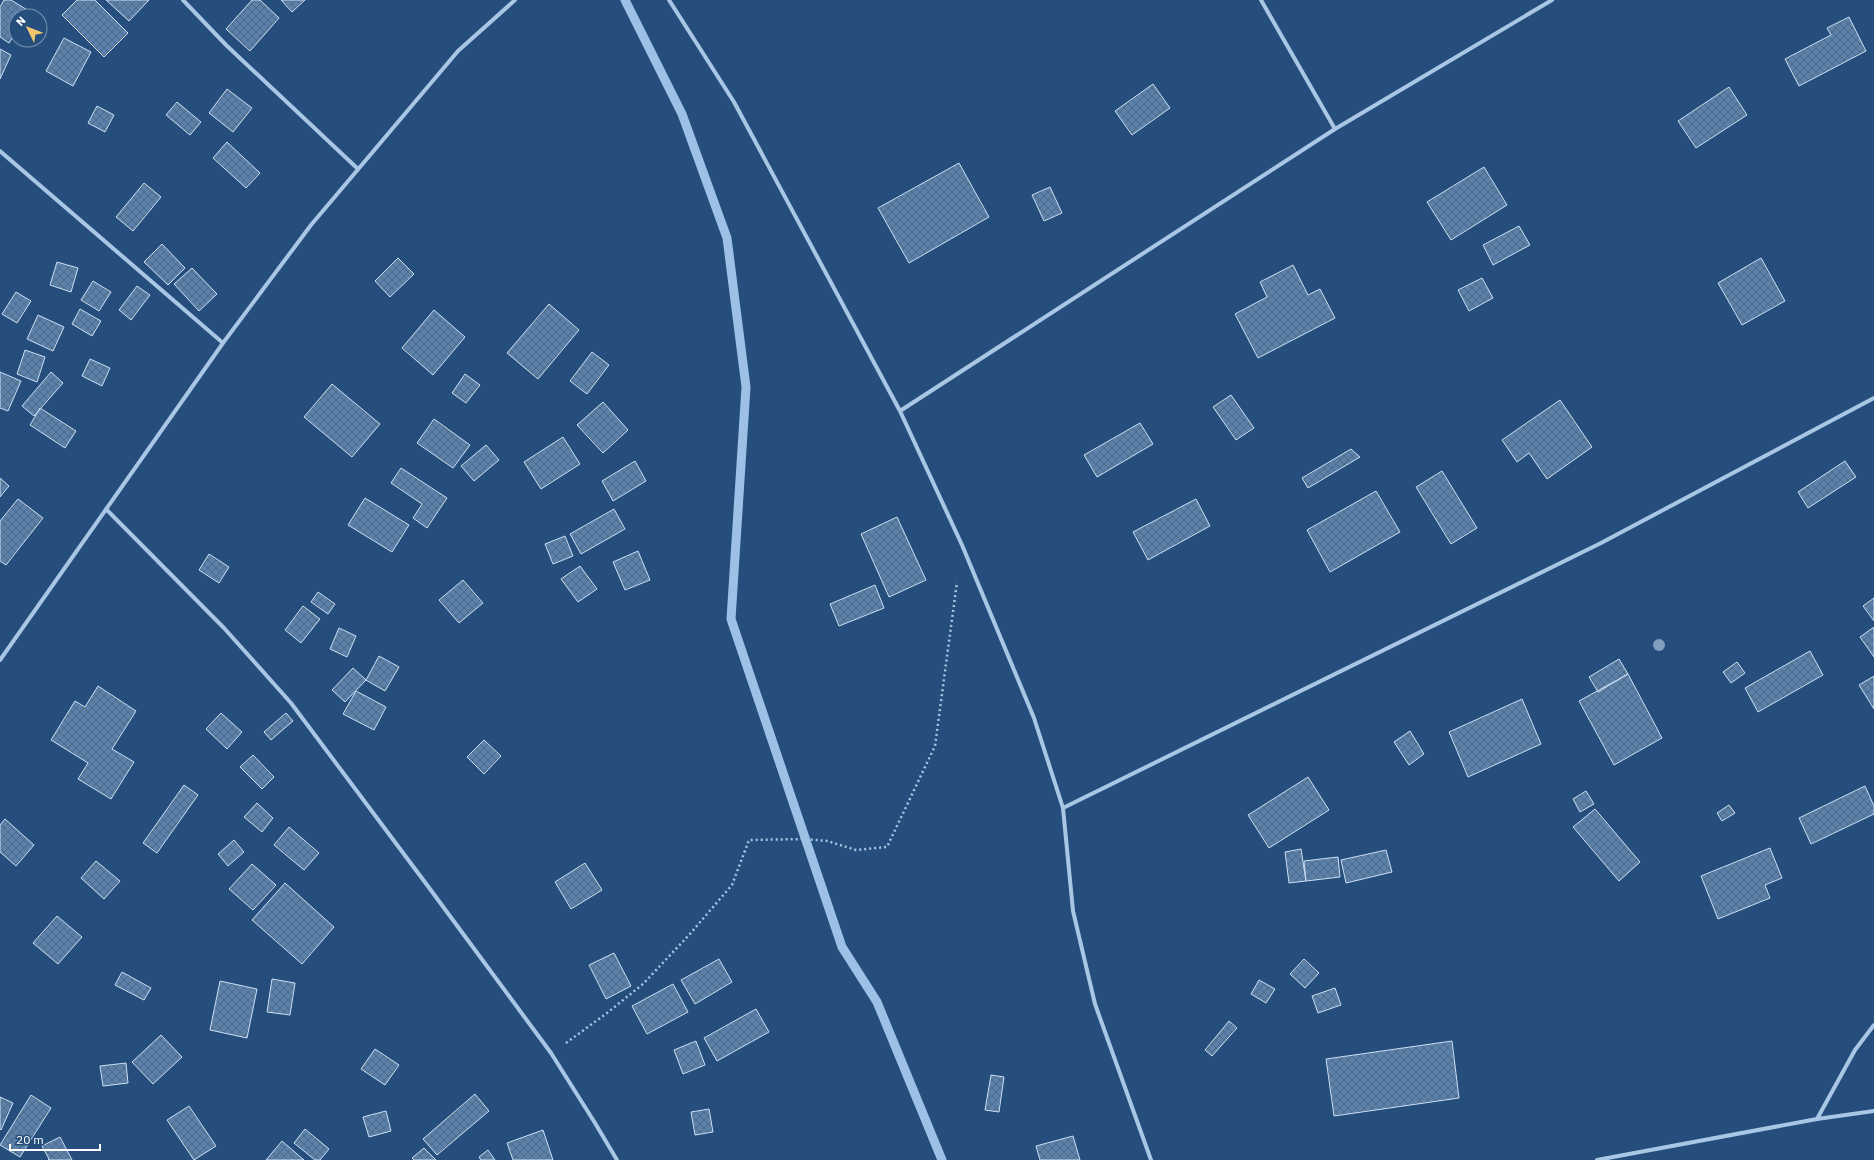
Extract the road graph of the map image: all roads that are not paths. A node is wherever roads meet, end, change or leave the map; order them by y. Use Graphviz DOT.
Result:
graph roads {
  1 [pos="183,0"];
  2 [pos="515,0"];
  3 [pos="668,0"];
  4 [pos="1261,0"];
  5 [pos="1552,0"];
  6 [pos="1335,129"];
  7 [pos="0,151"];
  8 [pos="358,169"];
  9 [pos="223,343"];
  10 [pos="1874,398"];
  11 [pos="900,411"];
  12 [pos="106,509"];
  13 [pos="0,660"];
  14 [pos="1063,808"];
  15 [pos="1874,1025"];
  16 [pos="1874,1111"];
  17 [pos="1817,1119"];
  18 [pos="617,1160"];
  19 [pos="1151,1160"];
  20 [pos="1597,1160"];
  1 -- 8 [label="street"];
  2 -- 8 [label="street"];
  3 -- 11 [label="street"];
  4 -- 6 [label="street"];
  5 -- 6 [label="street"];
  6 -- 11 [label="street"];
  7 -- 9 [label="street"];
  8 -- 9 [label="street"];
  9 -- 12 [label="street"];
  10 -- 14 [label="street"];
  11 -- 14 [label="street"];
  12 -- 13 [label="street"];
  12 -- 18 [label="street"];
  14 -- 19 [label="street"];
  15 -- 17 [label="street"];
  16 -- 17 [label="street"];
  17 -- 20 [label="street"];
}
